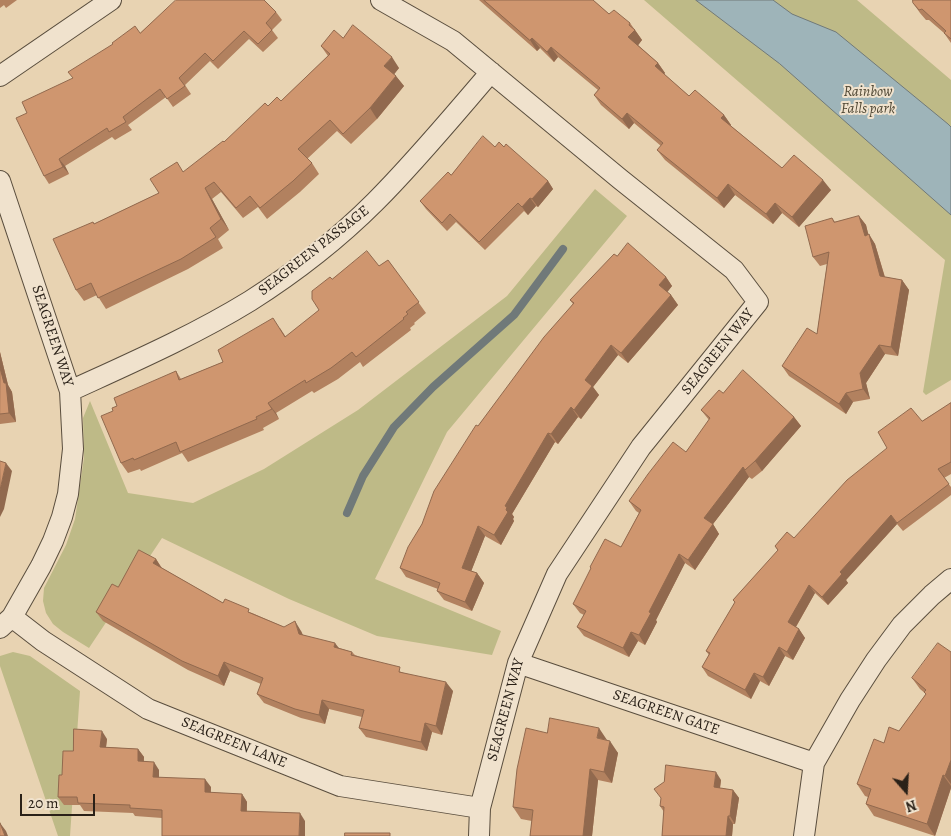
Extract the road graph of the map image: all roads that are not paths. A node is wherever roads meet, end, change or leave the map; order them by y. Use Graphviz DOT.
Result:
graph roads {
  1 [pos="111,0"];
  2 [pos="382,0"];
  3 [pos="491,72"];
  4 [pos="0,76"];
  5 [pos="0,182"];
  6 [pos="70,391"];
  7 [pos="951,579"];
  8 [pos="6,623"];
  9 [pos="518,663"];
  10 [pos="814,763"];
  11 [pos="480,808"];
  12 [pos="479,836"];
  13 [pos="804,836"];
  1 -- 4 [label="street"];
  2 -- 3 [label="street, SEAGREEN WAY"];
  3 -- 6 [label="street, SEAGREEN PASSAGE"];
  3 -- 9 [label="street, SEAGREEN WAY"];
  5 -- 6 [label="street, SEAGREEN WAY"];
  6 -- 8 [label="street, SEAGREEN WAY"];
  7 -- 10 [label="street"];
  8 -- 11 [label="street, SEAGREEN LANE"];
  9 -- 10 [label="street, SEAGREEN GATE"];
  9 -- 11 [label="street, SEAGREEN WAY"];
  10 -- 13 [label="street"];
  11 -- 12 [label="street, SEAGREEN WAY"];
}
